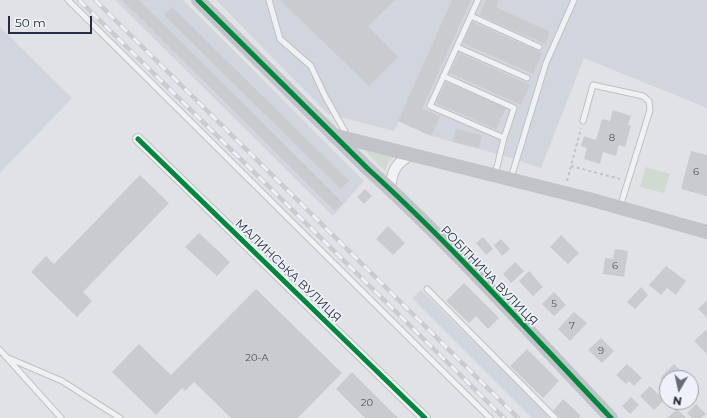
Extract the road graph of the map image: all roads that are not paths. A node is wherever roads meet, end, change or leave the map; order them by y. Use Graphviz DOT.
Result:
graph roads {
  1 [pos="68,0"];
  2 [pos="198,0"];
  3 [pos="269,0"];
  4 [pos="478,0"];
  5 [pos="574,0"];
  6 [pos="471,16"];
  7 [pos="457,47"];
  8 [pos="539,47"];
  9 [pos="444,76"];
  10 [pos="527,78"];
  11 [pos="583,121"];
  12 [pos="333,135"];
  13 [pos="504,138"];
  14 [pos="138,139"];
  15 [pos="349,139"];
  16 [pos="412,154"];
  17 [pos="495,175"];
  18 [pos="510,179"];
  19 [pos="390,190"];
  20 [pos="620,208"];
  21 [pos="707,232"];
  22 [pos="427,289"];
  23 [pos="0,350"];
  24 [pos="6,357"];
  25 [pos="62,418"];
  26 [pos="120,418"];
  27 [pos="425,418"];
  28 [pos="490,418"];
  29 [pos="555,418"];
  30 [pos="611,418"];
  1 -- 28 [label="lane"];
  2 -- 12 [label="street, РОБІТНИЧА ВУЛИЦЯ"];
  3 -- 15 [label="lane"];
  4 -- 6 [label="lane"];
  5 -- 18 [label="lane"];
  6 -- 7 [label="lane"];
  6 -- 8 [label="lane"];
  7 -- 9 [label="lane"];
  7 -- 10 [label="lane"];
  9 -- 13 [label="lane"];
  9 -- 13 [label="lane"];
  11 -- 20 [label="lane"];
  12 -- 15 [label="street"];
  12 -- 19 [label="street, РОБІТНИЧА ВУЛИЦЯ"];
  13 -- 17 [label="lane"];
  14 -- 27 [label="street, МАЛИНСЬКА ВУЛИЦЯ"];
  15 -- 16 [label="street"];
  16 -- 17 [label="street"];
  16 -- 19 [label="street"];
  17 -- 18 [label="street"];
  18 -- 20 [label="street"];
  19 -- 30 [label="street, РОБІТНИЧА ВУЛИЦЯ"];
  20 -- 21 [label="street"];
  22 -- 29 [label="lane"];
  23 -- 24 [label="lane"];
  24 -- 25 [label="lane"];
  24 -- 26 [label="lane"];
}
